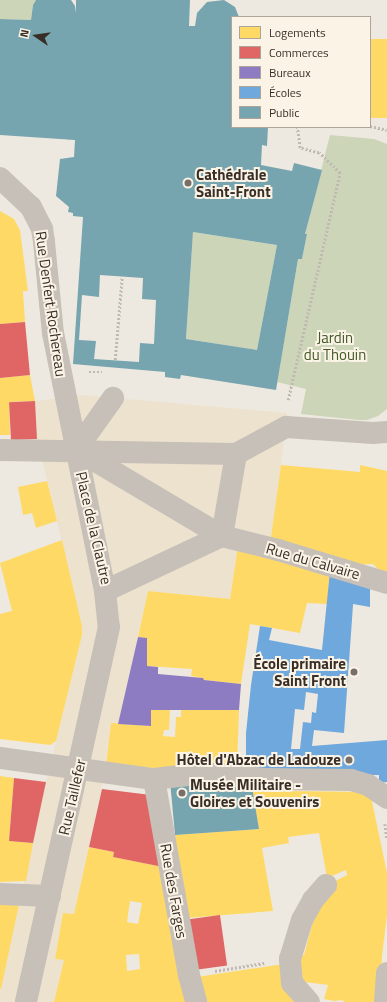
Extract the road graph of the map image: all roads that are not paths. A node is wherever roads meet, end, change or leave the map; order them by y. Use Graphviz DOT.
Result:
graph roads {
  1 [pos="0,178"];
  2 [pos="65,397"];
  3 [pos="113,398"];
  4 [pos="387,432"];
  5 [pos="0,450"];
  6 [pos="76,450"];
  7 [pos="236,454"];
  8 [pos="230,538"];
  9 [pos="387,583"];
  10 [pos="105,591"];
  11 [pos="0,758"];
  12 [pos="78,769"];
  13 [pos="154,779"];
  14 [pos="387,798"];
  15 [pos="326,885"];
  16 [pos="0,894"];
  17 [pos="50,896"];
  18 [pos="387,973"];
  19 [pos="26,1002"];
  20 [pos="196,1002"];
  21 [pos="309,1002"];
  22 [pos="385,1002"];
  1 -- 2 [label="street, Rue Denfert Rochereau"];
  2 -- 6 [label="street, Place de la Clautre"];
  3 -- 6 [label="street"];
  4 -- 7 [label="street"];
  5 -- 6 [label="street"];
  6 -- 7 [label="street"];
  6 -- 8 [label="street, Rue du Calvaire"];
  6 -- 10 [label="street, Place de la Clautre"];
  7 -- 8 [label="street"];
  8 -- 9 [label="street, Rue du Calvaire"];
  8 -- 10 [label="street, Place de la Clautre"];
  10 -- 12 [label="street, Rue Taillefer"];
  11 -- 12 [label="street"];
  12 -- 13 [label="street"];
  12 -- 17 [label="street, Rue Taillefer"];
  13 -- 14 [label="street"];
  13 -- 20 [label="street, Rue des Farges"];
  15 -- 21 [label="street"];
  16 -- 17 [label="street"];
  17 -- 19 [label="street, Rue Taillefer"];
  18 -- 22 [label="street"];
}
